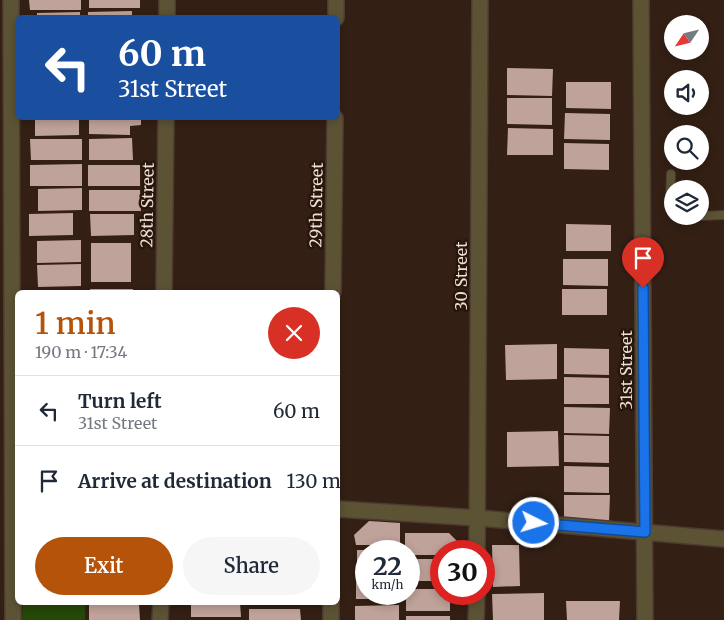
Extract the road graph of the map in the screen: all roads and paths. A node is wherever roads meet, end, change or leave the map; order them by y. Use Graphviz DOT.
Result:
graph roads {
  1 [pos="12,0"];
  2 [pos="167,0"];
  3 [pos="336,0"];
  4 [pos="480,0"];
  5 [pos="641,0"];
  6 [pos="167,15"];
  7 [pos="336,15"];
  8 [pos="166,120"];
  9 [pos="335,120"];
  10 [pos="671,174"];
  11 [pos="671,180"];
  12 [pos="724,215"];
  13 [pos="709,216"];
  14 [pos="164,290"];
  15 [pos="333,290"];
  16 [pos="10,476"];
  17 [pos="340,509"];
  18 [pos="478,518"];
  19 [pos="645,532"];
  20 [pos="724,539"];
  21 [pos="477,540"];
  22 [pos="161,605"];
  23 [pos="331,605"];
  24 [pos="477,605"];
  25 [pos="13,620"];
  26 [pos="160,620"];
  27 [pos="331,620"];
  28 [pos="476,620"];
  29 [pos="645,620"];
  1 -- 16 [label="street"];
  2 -- 6 [label="street"];
  3 -- 7 [label="street"];
  4 -- 18 [label="street, 30 Street"];
  5 -- 19 [label="street, 31st Street"];
  8 -- 14 [label="street, 28th Street"];
  9 -- 15 [label="street, 29th Street"];
  10 -- 11 [label="lane"];
  12 -- 13 [label="lane"];
  16 -- 25 [label="street"];
  17 -- 18 [label="street"];
  18 -- 19 [label="street"];
  18 -- 21 [label="street, 30 Street"];
  19 -- 20 [label="street"];
  19 -- 29 [label="street, 31st Street"];
  22 -- 26 [label="street"];
  23 -- 27 [label="street"];
  24 -- 28 [label="street"];
}
